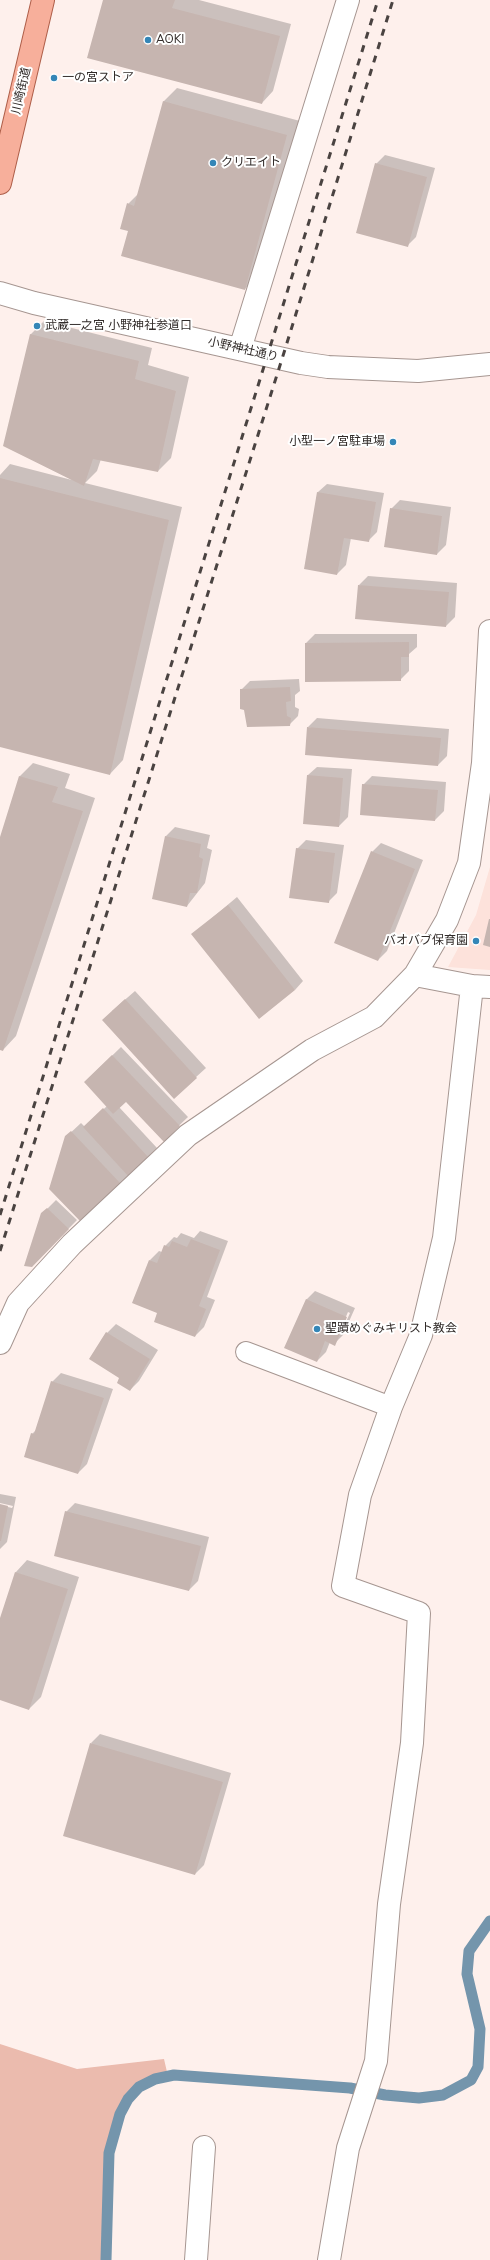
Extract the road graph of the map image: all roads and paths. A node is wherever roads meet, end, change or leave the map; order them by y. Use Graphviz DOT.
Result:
graph roads {
  1 [pos="43,0"];
  2 [pos="348,0"];
  3 [pos="0,183"];
  4 [pos="0,293"];
  5 [pos="240,349"];
  6 [pos="490,364"];
  7 [pos="490,631"];
  8 [pos="415,975"];
  9 [pos="481,987"];
  10 [pos="0,1343"];
  11 [pos="246,1352"];
  12 [pos="391,1407"];
  13 [pos="204,2147"];
  14 [pos="196,2260"];
  15 [pos="329,2260"];
  1 -- 3 [label="main road, 川崎街道"];
  2 -- 5 [label="street"];
  4 -- 5 [label="street, 小野神社通り"];
  5 -- 6 [label="street, 小野神社通り"];
  7 -- 8 [label="street"];
  8 -- 9 [label="street"];
  8 -- 10 [label="street"];
  9 -- 12 [label="street"];
  11 -- 12 [label="lane"];
  12 -- 15 [label="street"];
  13 -- 14 [label="street"];
}
